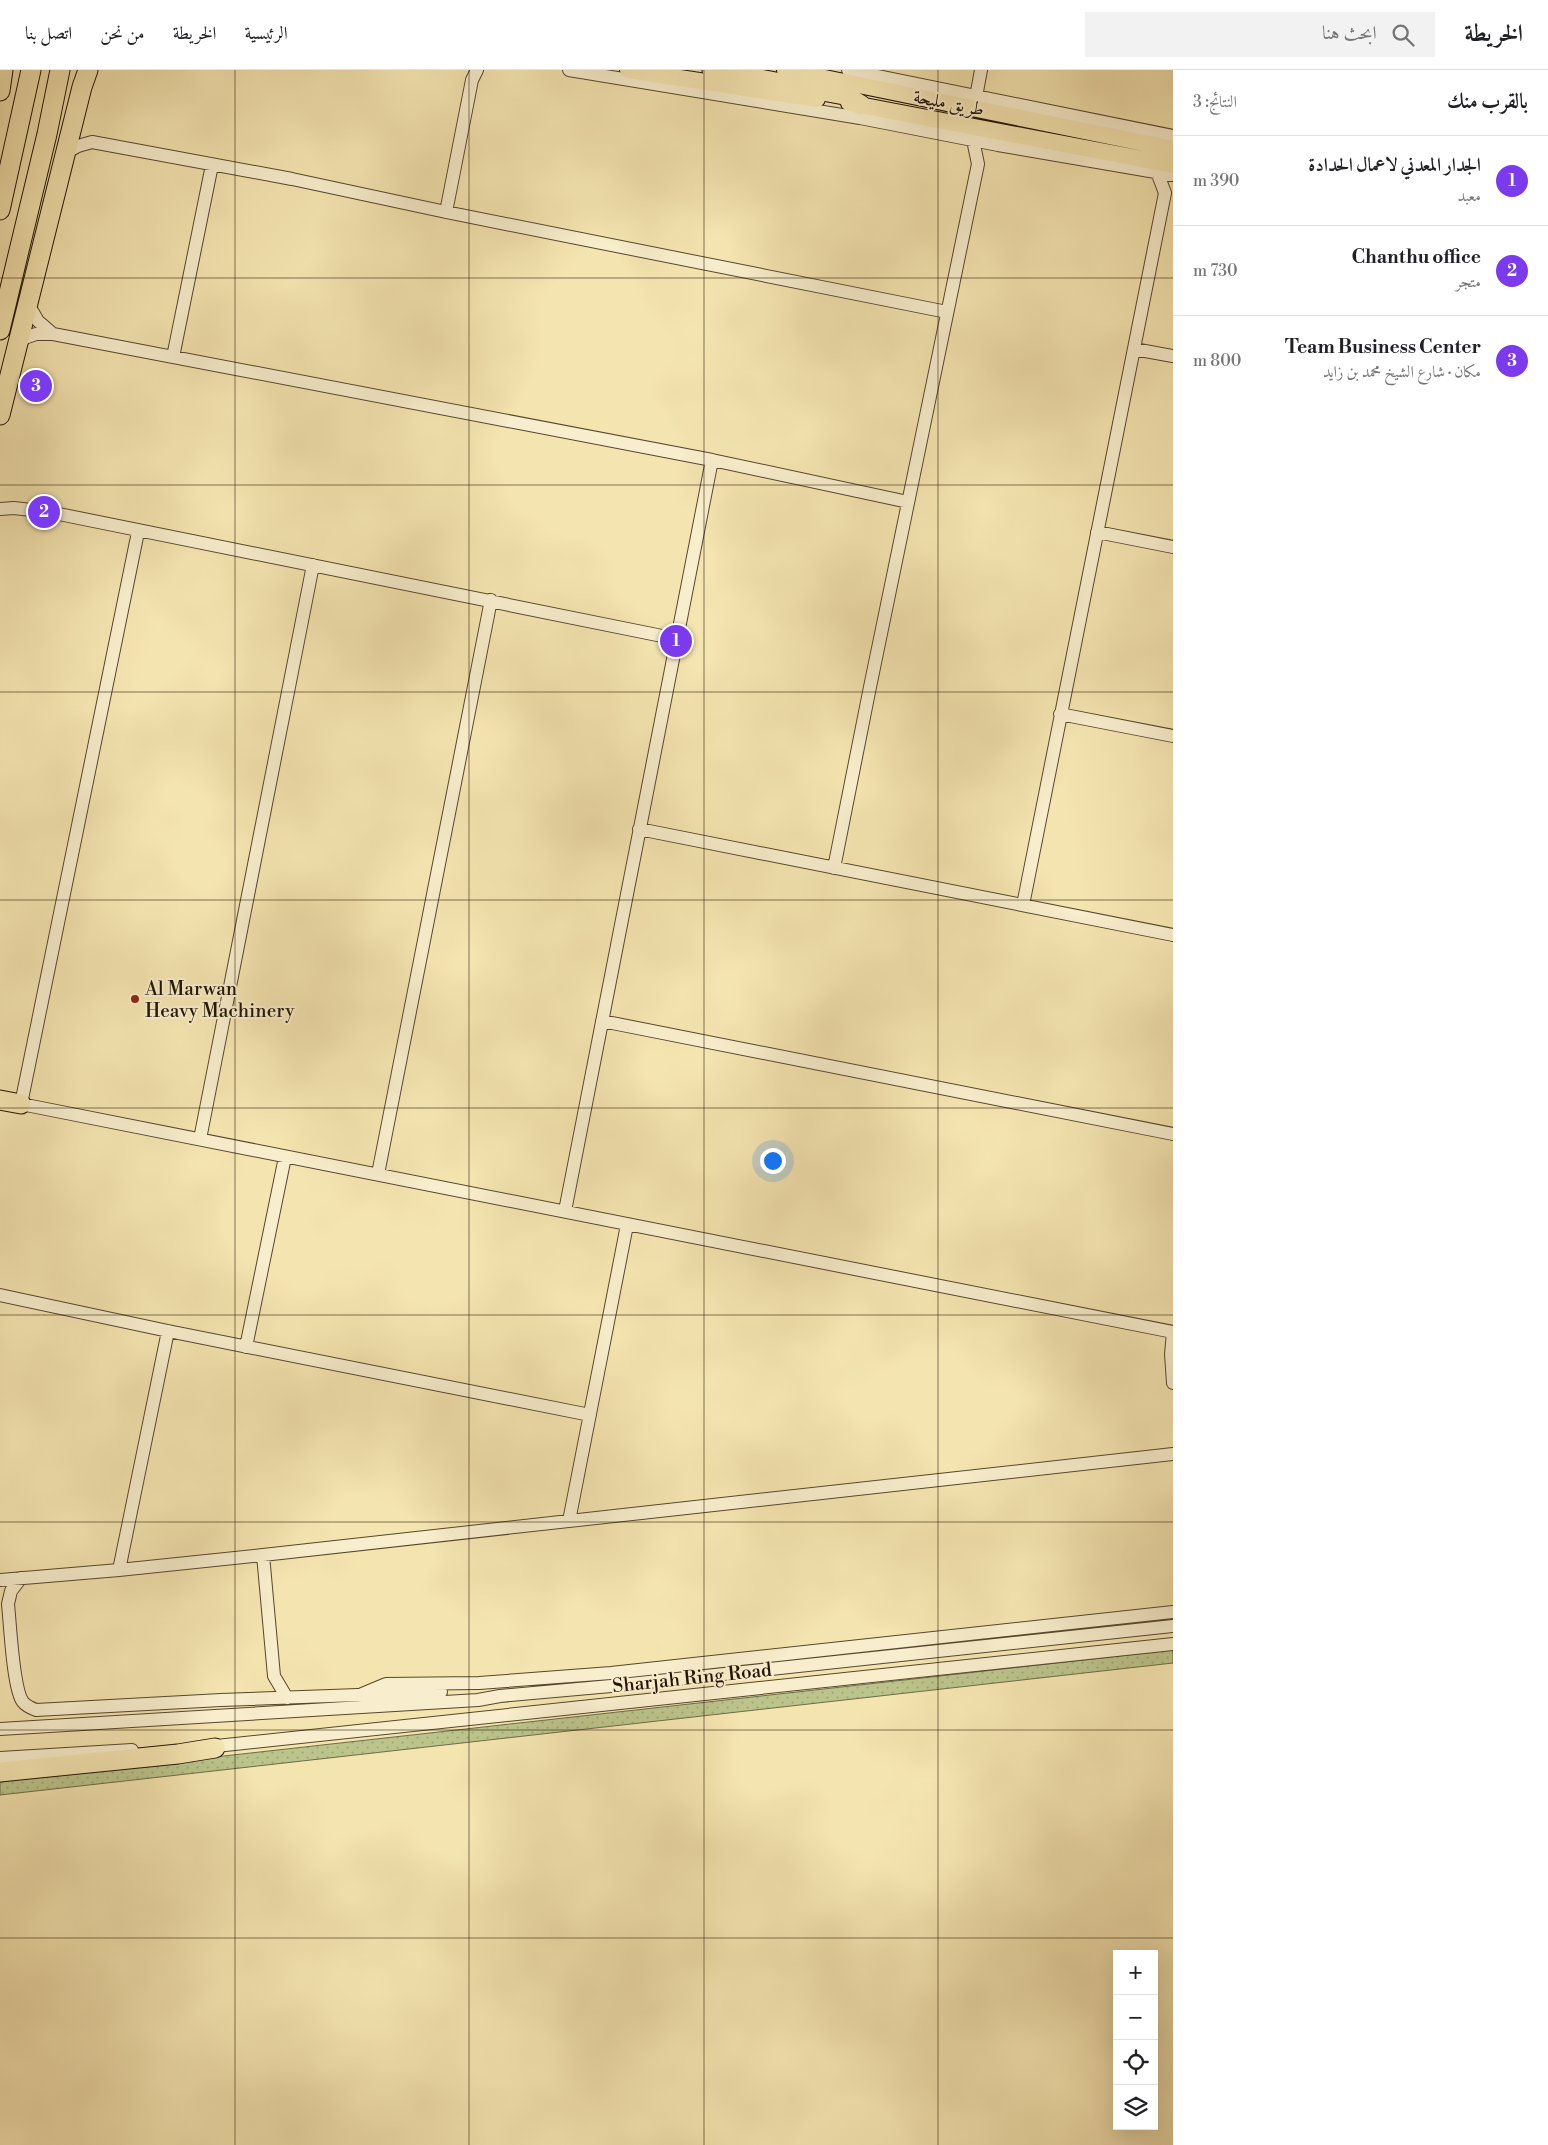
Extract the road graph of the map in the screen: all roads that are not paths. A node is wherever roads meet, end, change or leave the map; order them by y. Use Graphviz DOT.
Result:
graph roads {
  1 [pos="3,70"];
  2 [pos="31,70"];
  3 [pos="60,70"];
  4 [pos="88,70"];
  5 [pos="568,70"];
  6 [pos="628,70"];
  7 [pos="712,70"];
  8 [pos="786,70"];
  9 [pos="851,70"];
  10 [pos="981,70"];
  11 [pos="473,73"];
  12 [pos="0,91"];
  13 [pos="976,97"];
  14 [pos="861,105"];
  15 [pos="73,122"];
  16 [pos="1173,136"];
  17 [pos="974,140"];
  18 [pos="92,142"];
  19 [pos="998,145"];
  20 [pos="1173,148"];
  21 [pos="65,153"];
  22 [pos="978,164"];
  23 [pos="212,165"];
  24 [pos="1173,165"];
  25 [pos="1157,172"];
  26 [pos="1173,175"];
  27 [pos="1169,189"];
  28 [pos="0,210"];
  29 [pos="446,212"];
  30 [pos="28,304"];
  31 [pos="948,312"];
  32 [pos="0,330"];
  33 [pos="53,334"];
  34 [pos="19,340"];
  35 [pos="1134,349"];
  36 [pos="1173,356"];
  37 [pos="173,357"];
  38 [pos="0,415"];
  39 [pos="712,460"];
  40 [pos="908,502"];
  41 [pos="0,509"];
  42 [pos="138,532"];
  43 [pos="1097,532"];
  44 [pos="1173,547"];
  45 [pos="313,565"];
  46 [pos="490,600"];
  47 [pos="677,639"];
  48 [pos="1060,714"];
  49 [pos="1173,736"];
  50 [pos="639,829"];
  51 [pos="834,868"];
  52 [pos="1022,905"];
  53 [pos="1173,936"];
  54 [pos="602,1021"];
  55 [pos="0,1100"];
  56 [pos="21,1104"];
  57 [pos="1173,1134"];
  58 [pos="200,1138"];
  59 [pos="285,1158"];
  60 [pos="378,1174"];
  61 [pos="565,1210"];
  62 [pos="627,1225"];
  63 [pos="0,1296"];
  64 [pos="168,1331"];
  65 [pos="1173,1333"];
  66 [pos="246,1347"];
  67 [pos="1173,1383"];
  68 [pos="590,1415"];
  69 [pos="1173,1454"];
  70 [pos="569,1521"];
  71 [pos="263,1555"];
  72 [pos="119,1570"];
  73 [pos="21,1578"];
  74 [pos="0,1580"];
  75 [pos="1173,1612"];
  76 [pos="1173,1626"];
  77 [pos="1173,1644"];
  78 [pos="274,1676"];
  79 [pos="362,1694"];
  80 [pos="500,1696"];
  81 [pos="287,1698"];
  82 [pos="261,1699"];
  83 [pos="0,1729"];
  84 [pos="215,1748"];
  85 [pos="0,1758"];
  86 [pos="0,1772"];
  1 -- 12 [label="highway"];
  2 -- 28 [label="highway"];
  3 -- 32 [label="highway"];
  4 -- 15 [label="highway"];
  5 -- 17 [label="street"];
  6 -- 14 [label="main road, طريق مليحة"];
  7 -- 14 [label="highway"];
  8 -- 20 [label="main road, طريق مليحة"];
  9 -- 13 [label="street"];
  10 -- 13 [label="street"];
  11 -- 29 [label="street"];
  13 -- 16 [label="street"];
  14 -- 24 [label="main road, طريق مليحة"];
  15 -- 18 [label="street"];
  15 -- 21 [label="highway"];
  17 -- 19 [label="street"];
  17 -- 22 [label="street"];
  18 -- 21 [label="street"];
  18 -- 23 [label="street"];
  19 -- 22 [label="street"];
  19 -- 25 [label="street"];
  21 -- 30 [label="highway"];
  22 -- 31 [label="street"];
  23 -- 29 [label="street"];
  23 -- 37 [label="street"];
  25 -- 26 [label="street"];
  25 -- 27 [label="street"];
  27 -- 35 [label="street"];
  29 -- 31 [label="street"];
  30 -- 33 [label="street"];
  30 -- 34 [label="highway"];
  31 -- 40 [label="street"];
  33 -- 34 [label="street"];
  33 -- 37 [label="street"];
  34 -- 38 [label="highway"];
  35 -- 36 [label="street"];
  35 -- 43 [label="street"];
  37 -- 39 [label="street"];
  39 -- 40 [label="street"];
  39 -- 47 [label="street"];
  40 -- 51 [label="street"];
  41 -- 42 [label="street"];
  42 -- 45 [label="street"];
  42 -- 56 [label="street"];
  43 -- 44 [label="street"];
  43 -- 48 [label="street"];
  45 -- 46 [label="street"];
  45 -- 58 [label="street"];
  46 -- 47 [label="street"];
  46 -- 60 [label="street"];
  47 -- 50 [label="street"];
  48 -- 49 [label="street"];
  48 -- 52 [label="street"];
  50 -- 51 [label="street"];
  50 -- 54 [label="street"];
  51 -- 52 [label="street"];
  52 -- 53 [label="street"];
  54 -- 57 [label="street"];
  54 -- 61 [label="street"];
  55 -- 56 [label="highway"];
  56 -- 58 [label="street"];
  58 -- 59 [label="street"];
  59 -- 60 [label="street"];
  59 -- 66 [label="street"];
  60 -- 61 [label="street"];
  61 -- 62 [label="street"];
  62 -- 65 [label="street"];
  62 -- 68 [label="street"];
  63 -- 64 [label="street"];
  64 -- 66 [label="street"];
  64 -- 72 [label="street"];
  65 -- 67 [label="street"];
  66 -- 68 [label="street"];
  68 -- 70 [label="street"];
  69 -- 70 [label="street"];
  70 -- 71 [label="street"];
  71 -- 72 [label="street"];
  71 -- 78 [label="street"];
  72 -- 73 [label="street"];
  73 -- 74 [label="street"];
  73 -- 82 [label="street"];
  75 -- 79 [label="street"];
  76 -- 80 [label="street"];
  77 -- 84 [label="street, Sharjah Ring Road"];
  78 -- 81 [label="street"];
  78 -- 82 [label="street"];
  79 -- 80 [label="street"];
  79 -- 81 [label="street"];
  80 -- 83 [label="street"];
  81 -- 82 [label="street"];
  84 -- 85 [label="street, Sharjah Ring Road"];
  84 -- 86 [label="highway"];
}
